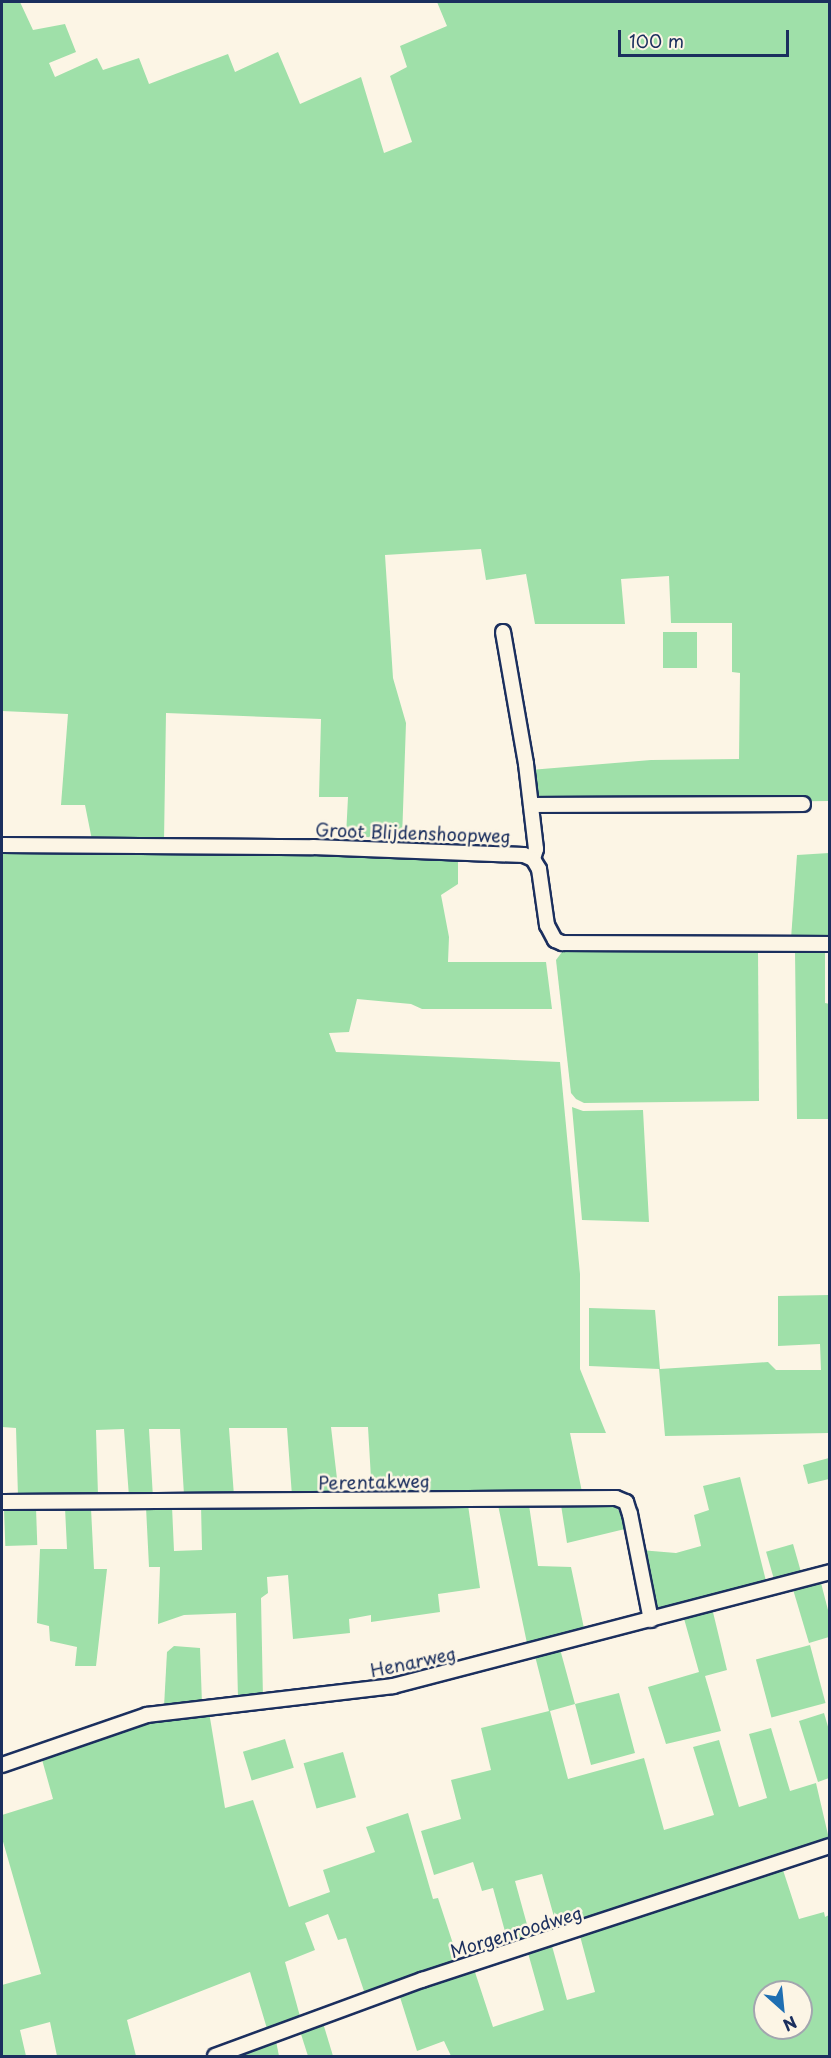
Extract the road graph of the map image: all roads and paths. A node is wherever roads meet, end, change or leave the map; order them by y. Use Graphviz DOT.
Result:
graph roads {
  1 [pos="503,632"];
  2 [pos="803,804"];
  3 [pos="531,805"];
  4 [pos="2,845"];
  5 [pos="533,859"];
  6 [pos="830,944"];
  7 [pos="2,1502"];
  8 [pos="830,1572"];
  9 [pos="651,1620"];
  10 [pos="2,1765"];
  11 [pos="830,1846"];
  12 [pos="215,2056"];
  1 -- 3 [label="street"];
  2 -- 3 [label="street"];
  3 -- 5 [label="street"];
  4 -- 5 [label="street, Groot Blijdenshoopweg"];
  5 -- 6 [label="street, Groot Blijdenshoopweg"];
  7 -- 9 [label="street, Perentakweg"];
  8 -- 9 [label="street, Henarweg"];
  9 -- 10 [label="street, Henarweg"];
  11 -- 12 [label="street, Morgenroodweg"];
}
